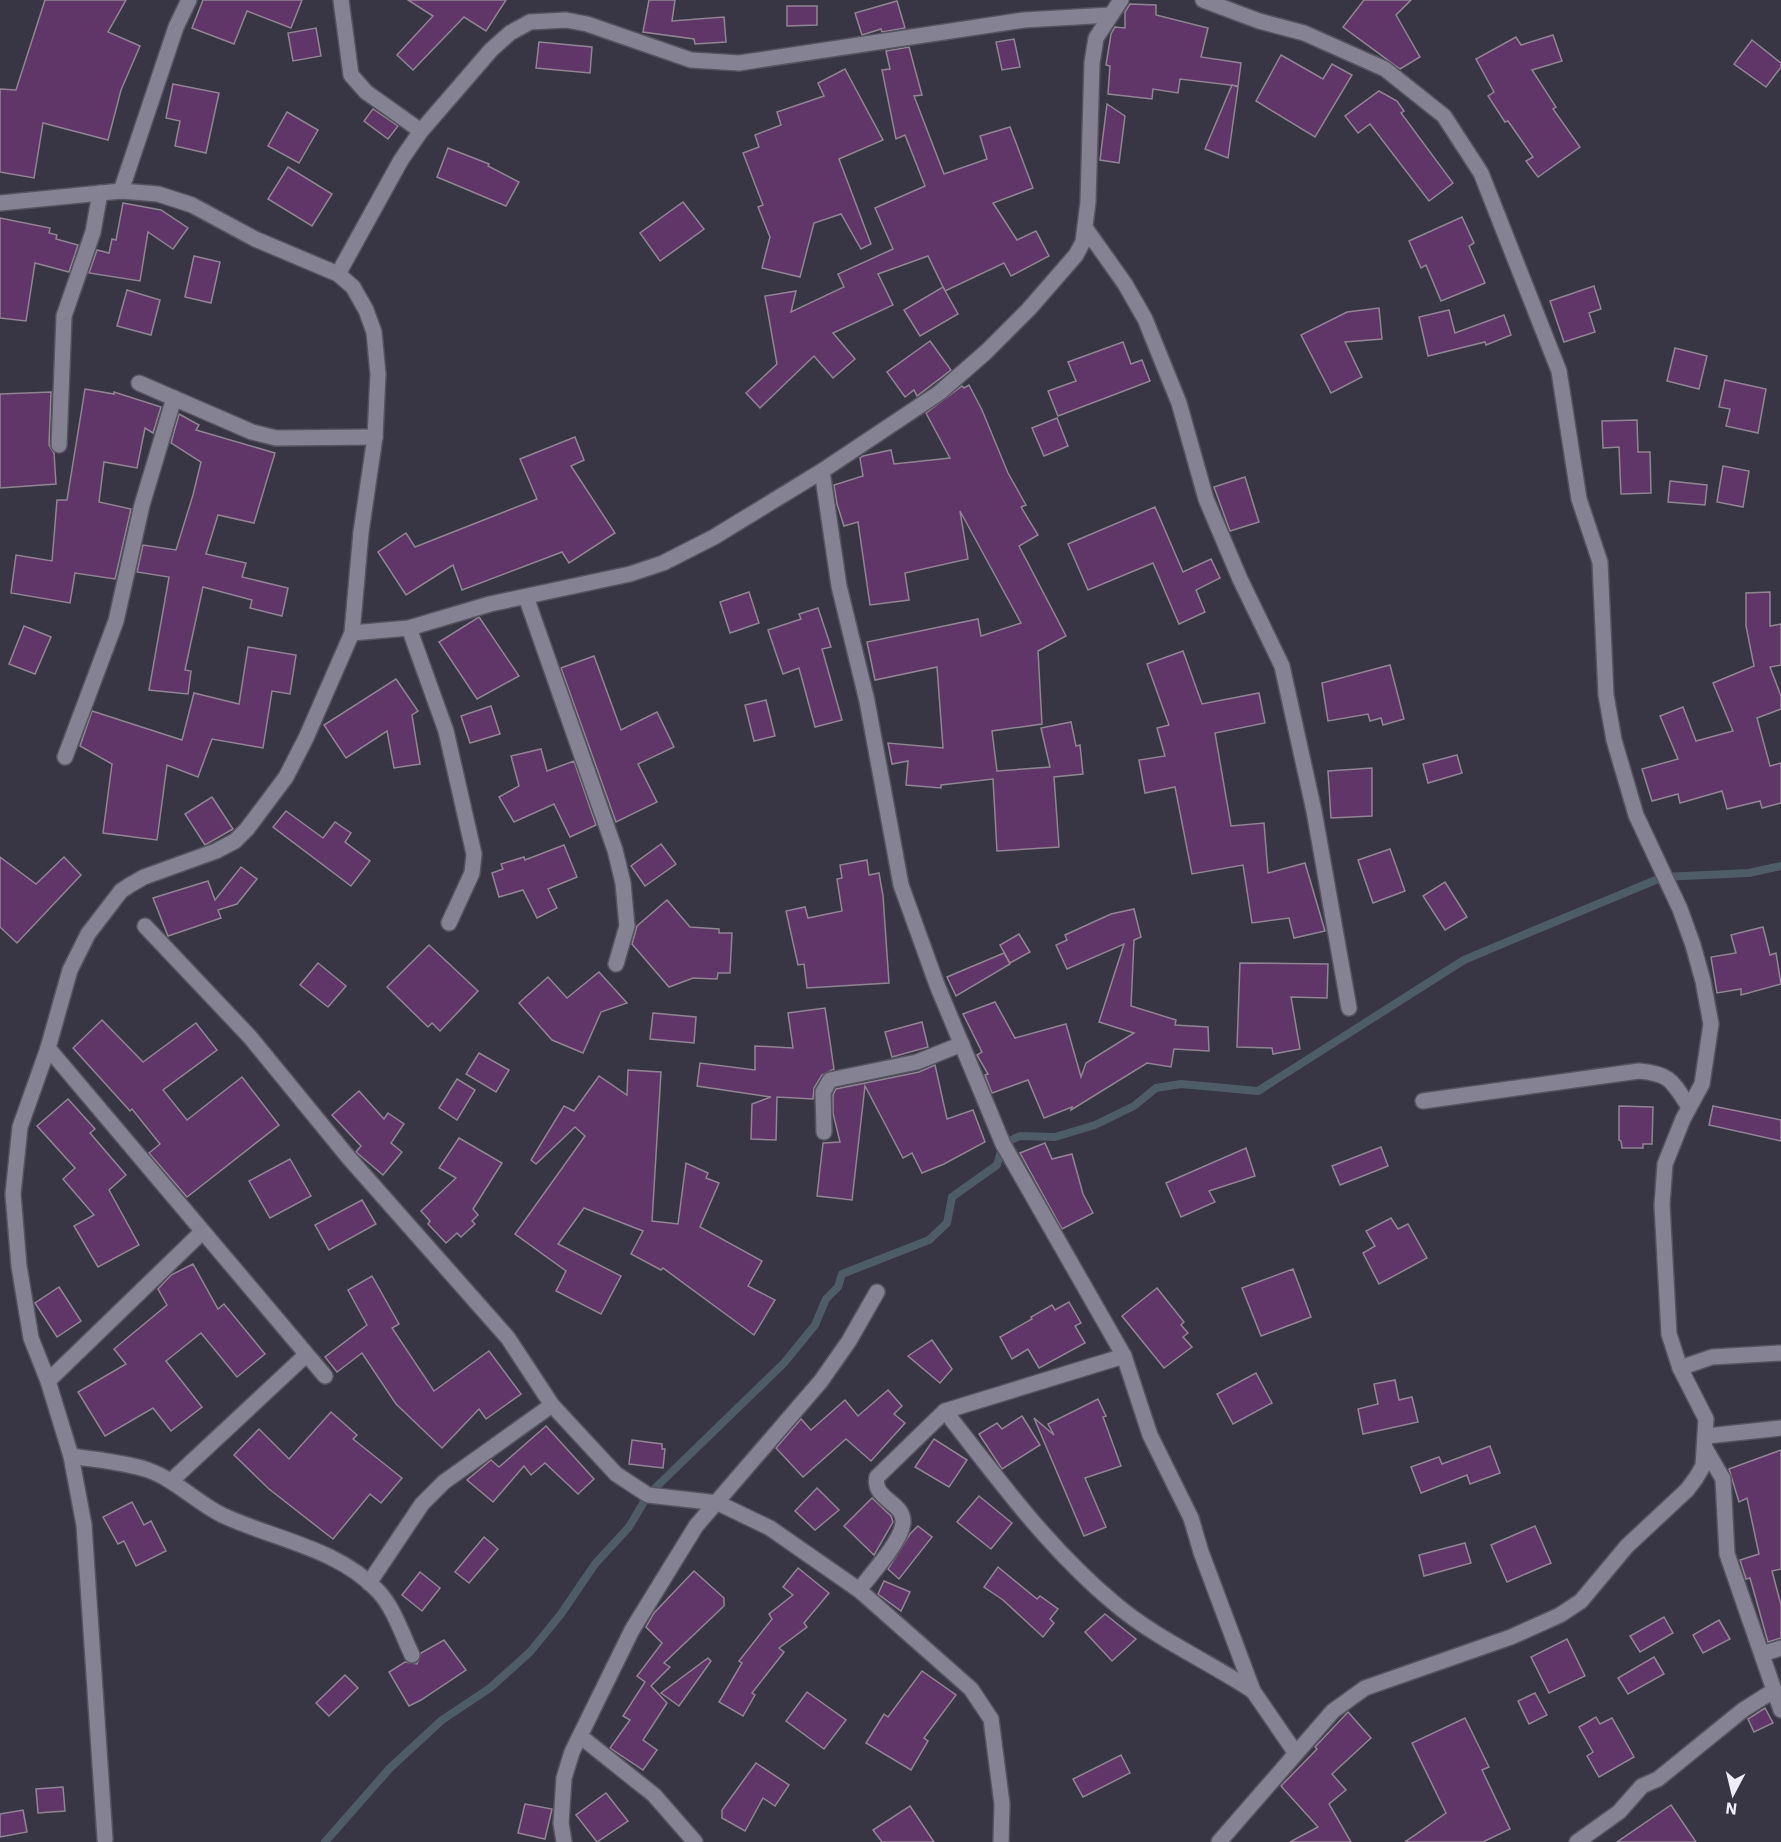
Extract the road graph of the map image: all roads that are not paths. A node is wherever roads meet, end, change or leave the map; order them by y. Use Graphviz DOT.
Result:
graph roads {
  1 [pos="189,0"];
  2 [pos="341,0"];
  3 [pos="1121,0"];
  4 [pos="1203,0"];
  5 [pos="1110,15"];
  6 [pos="421,131"];
  7 [pos="121,191"];
  8 [pos="100,193"];
  9 [pos="0,203"];
  10 [pos="1086,229"];
  11 [pos="338,274"];
  12 [pos="139,382"];
  13 [pos="174,398"];
  14 [pos="375,437"];
  15 [pos="59,445"];
  16 [pos="822,471"];
  17 [pos="526,597"];
  18 [pos="409,628"];
  19 [pos="352,633"];
  20 [pos="65,758"];
  21 [pos="449,923"];
  22 [pos="145,926"];
  23 [pos="616,964"];
  24 [pos="1350,1008"];
  25 [pos="962,1044"];
  26 [pos="48,1048"];
  27 [pos="1423,1101"];
  28 [pos="1689,1107"];
  29 [pos="824,1132"];
  30 [pos="202,1232"];
  31 [pos="877,1292"];
  32 [pos="1781,1353"];
  33 [pos="306,1355"];
  34 [pos="1124,1356"];
  35 [pos="1680,1368"];
  36 [pos="325,1376"];
  37 [pos="48,1381"];
  38 [pos="552,1405"];
  39 [pos="945,1411"];
  40 [pos="1781,1428"];
  41 [pos="1706,1442"];
  42 [pos="71,1456"];
  43 [pos="171,1481"];
  44 [pos="718,1503"];
  45 [pos="369,1583"];
  46 [pos="859,1590"];
  47 [pos="1781,1648"];
  48 [pos="1762,1654"];
  49 [pos="412,1655"];
  50 [pos="1253,1691"];
  51 [pos="1773,1691"];
  52 [pos="1781,1710"];
  53 [pos="580,1736"];
  54 [pos="1296,1752"];
  55 [pos="105,1839"];
  56 [pos="564,1842"];
  57 [pos="695,1842"];
  58 [pos="1002,1842"];
  59 [pos="1218,1842"];
  60 [pos="1577,1842"];
  1 -- 7 [label="street"];
  2 -- 6 [label="street"];
  3 -- 5 [label="street"];
  4 -- 28 [label="street"];
  5 -- 6 [label="street"];
  5 -- 10 [label="street"];
  6 -- 11 [label="street"];
  7 -- 8 [label="street"];
  7 -- 11 [label="street"];
  8 -- 9 [label="street"];
  8 -- 15 [label="street"];
  10 -- 16 [label="street"];
  10 -- 24 [label="street"];
  11 -- 14 [label="street"];
  12 -- 13 [label="street"];
  13 -- 14 [label="street"];
  13 -- 20 [label="street"];
  14 -- 19 [label="street"];
  16 -- 17 [label="street"];
  16 -- 25 [label="street"];
  17 -- 18 [label="street"];
  17 -- 23 [label="street"];
  18 -- 19 [label="street"];
  18 -- 21 [label="street"];
  19 -- 26 [label="street"];
  22 -- 38 [label="street"];
  25 -- 29 [label="street"];
  25 -- 34 [label="street"];
  26 -- 30 [label="street"];
  26 -- 37 [label="street"];
  27 -- 28 [label="street"];
  28 -- 35 [label="street"];
  30 -- 33 [label="street"];
  30 -- 37 [label="street"];
  31 -- 44 [label="street"];
  32 -- 35 [label="street"];
  33 -- 36 [label="street"];
  33 -- 43 [label="street"];
  34 -- 39 [label="street"];
  34 -- 50 [label="street"];
  35 -- 41 [label="street"];
  37 -- 42 [label="street"];
  38 -- 44 [label="street"];
  38 -- 45 [label="street"];
  39 -- 46 [label="street"];
  39 -- 50 [label="street"];
  40 -- 41 [label="street"];
  41 -- 48 [label="street"];
  41 -- 54 [label="street"];
  42 -- 43 [label="street"];
  42 -- 55 [label="street"];
  43 -- 45 [label="street"];
  44 -- 46 [label="street"];
  44 -- 53 [label="street"];
  45 -- 49 [label="street"];
  46 -- 58 [label="street"];
  47 -- 48 [label="street"];
  48 -- 51 [label="street"];
  50 -- 54 [label="street"];
  51 -- 52 [label="street"];
  51 -- 60 [label="street"];
  53 -- 56 [label="street"];
  53 -- 57 [label="street"];
  54 -- 59 [label="street"];
}
